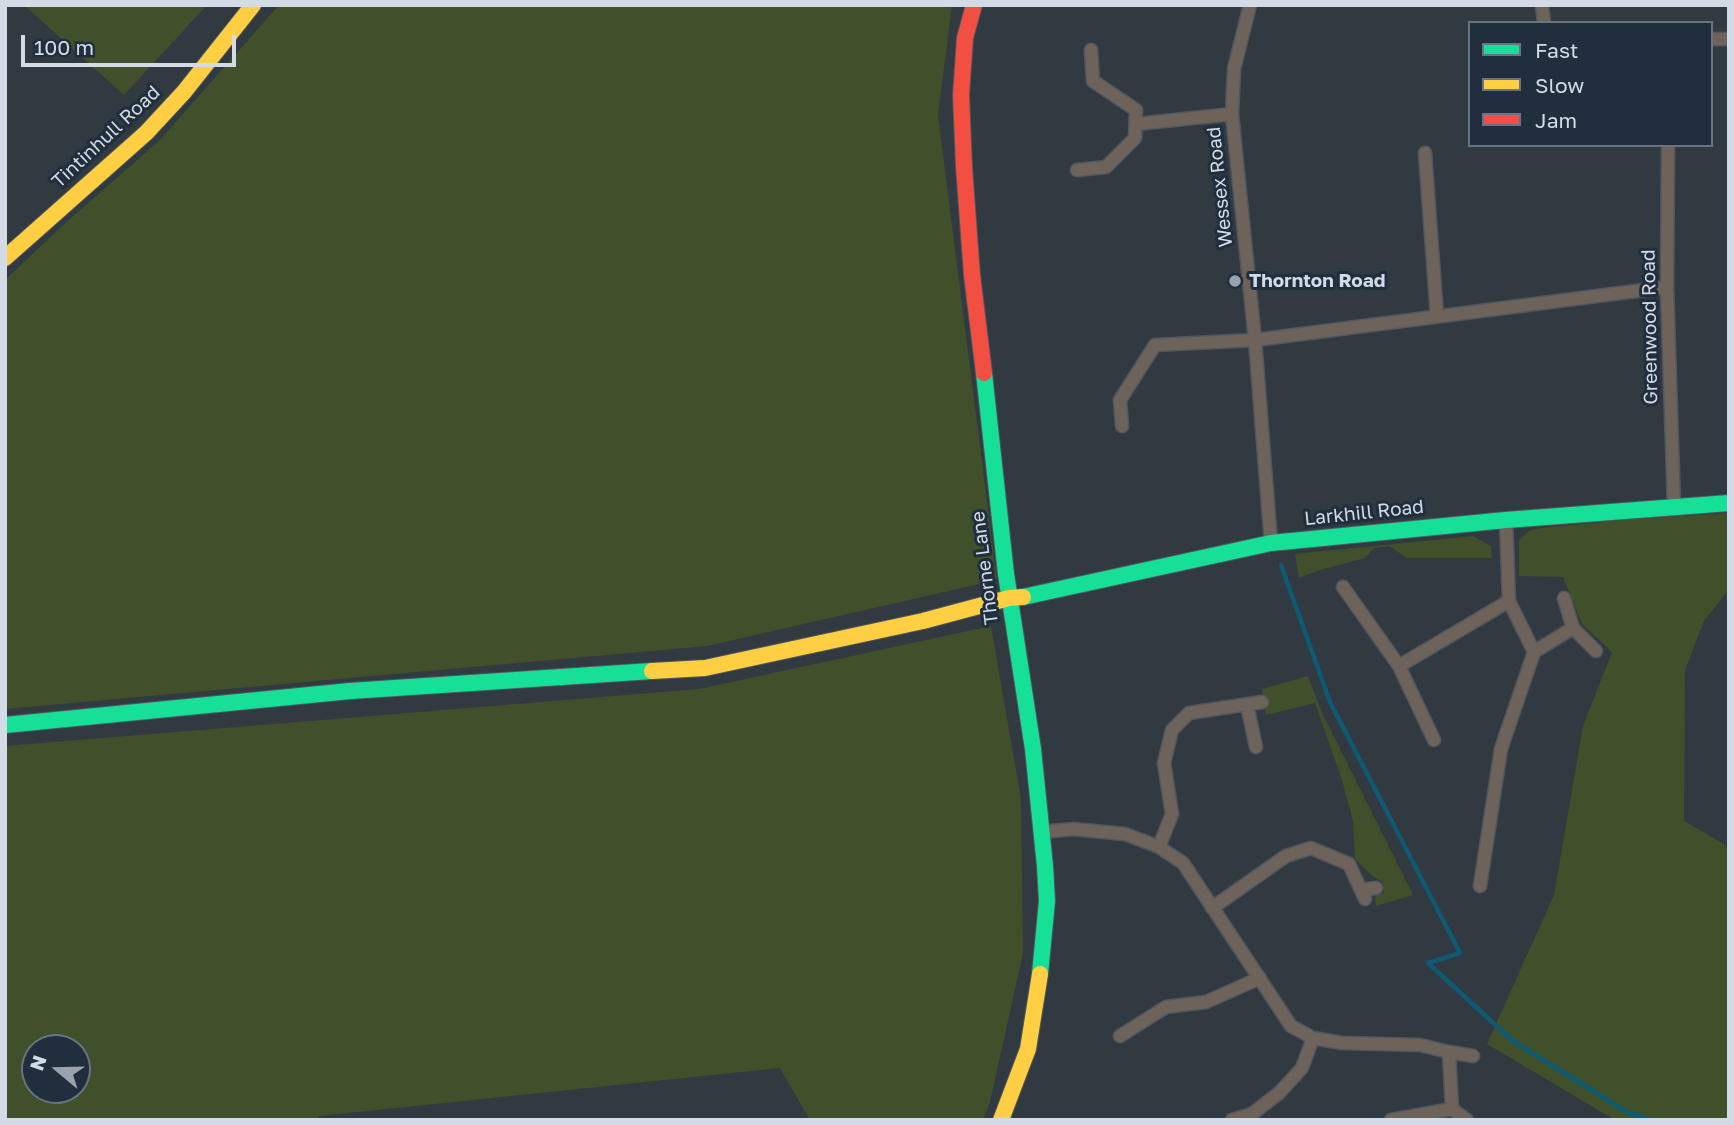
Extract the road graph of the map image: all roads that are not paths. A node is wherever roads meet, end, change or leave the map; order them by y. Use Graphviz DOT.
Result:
graph roads {
  1 [pos="253,5"];
  2 [pos="974,5"];
  3 [pos="1250,5"];
  4 [pos="1091,50"];
  5 [pos="1232,114"];
  6 [pos="1136,124"];
  7 [pos="1668,147"];
  8 [pos="1425,153"];
  9 [pos="1077,170"];
  10 [pos="5,258"];
  11 [pos="1667,287"];
  12 [pos="1437,316"];
  13 [pos="1255,340"];
  14 [pos="1122,426"];
  15 [pos="1729,503"];
  16 [pos="1674,507"];
  17 [pos="1506,520"];
  18 [pos="1271,543"];
  19 [pos="1343,587"];
  20 [pos="1009,598"];
  21 [pos="1564,598"];
  22 [pos="1509,601"];
  23 [pos="1573,628"];
  24 [pos="1595,651"];
  25 [pos="1534,652"];
  26 [pos="1399,666"];
  27 [pos="1262,702"];
  28 [pos="1247,705"];
  29 [pos="5,725"];
  30 [pos="1434,740"];
  31 [pos="1256,747"];
  32 [pos="1042,832"];
  33 [pos="1159,847"];
  34 [pos="1480,886"];
  35 [pos="1377,888"];
  36 [pos="1212,908"];
  37 [pos="1260,978"];
  38 [pos="1120,1036"];
  39 [pos="1312,1038"];
  40 [pos="1449,1052"];
  41 [pos="1473,1056"];
  42 [pos="1452,1109"];
  43 [pos="1001,1120"];
  44 [pos="1233,1120"];
  45 [pos="1391,1120"];
  46 [pos="1467,1120"];
  1 -- 10 [label="street, Tintinhull Road"];
  2 -- 20 [label="street, Thorne Lane"];
  3 -- 5 [label="street, Wessex Road"];
  4 -- 6 [label="street"];
  5 -- 6 [label="street, Wessex Road"];
  5 -- 13 [label="street, Wessex Road"];
  6 -- 9 [label="street"];
  7 -- 11 [label="street, Greenwood Road"];
  8 -- 12 [label="street"];
  11 -- 12 [label="street"];
  11 -- 16 [label="street, Greenwood Road"];
  12 -- 13 [label="street"];
  13 -- 14 [label="street"];
  13 -- 18 [label="street, Wessex Road"];
  15 -- 16 [label="street, Larkhill Road"];
  16 -- 17 [label="street, Larkhill Road"];
  17 -- 18 [label="street, Larkhill Road"];
  17 -- 22 [label="street"];
  18 -- 20 [label="street, Larkhill Road"];
  19 -- 26 [label="street"];
  20 -- 29 [label="street, Larkhill Road"];
  20 -- 32 [label="street, Thorne Lane"];
  21 -- 23 [label="street"];
  22 -- 25 [label="street"];
  22 -- 26 [label="street"];
  23 -- 24 [label="street"];
  23 -- 25 [label="street"];
  25 -- 34 [label="street"];
  26 -- 30 [label="street"];
  27 -- 28 [label="street"];
  28 -- 31 [label="street"];
  28 -- 33 [label="street"];
  32 -- 33 [label="street"];
  32 -- 43 [label="street, Thorne Lane"];
  33 -- 36 [label="street"];
  35 -- 36 [label="street"];
  36 -- 37 [label="street"];
  37 -- 38 [label="street"];
  37 -- 39 [label="street"];
  39 -- 40 [label="street"];
  39 -- 44 [label="street"];
  40 -- 41 [label="street"];
  40 -- 42 [label="street"];
  42 -- 45 [label="street"];
  42 -- 46 [label="street"];
}
